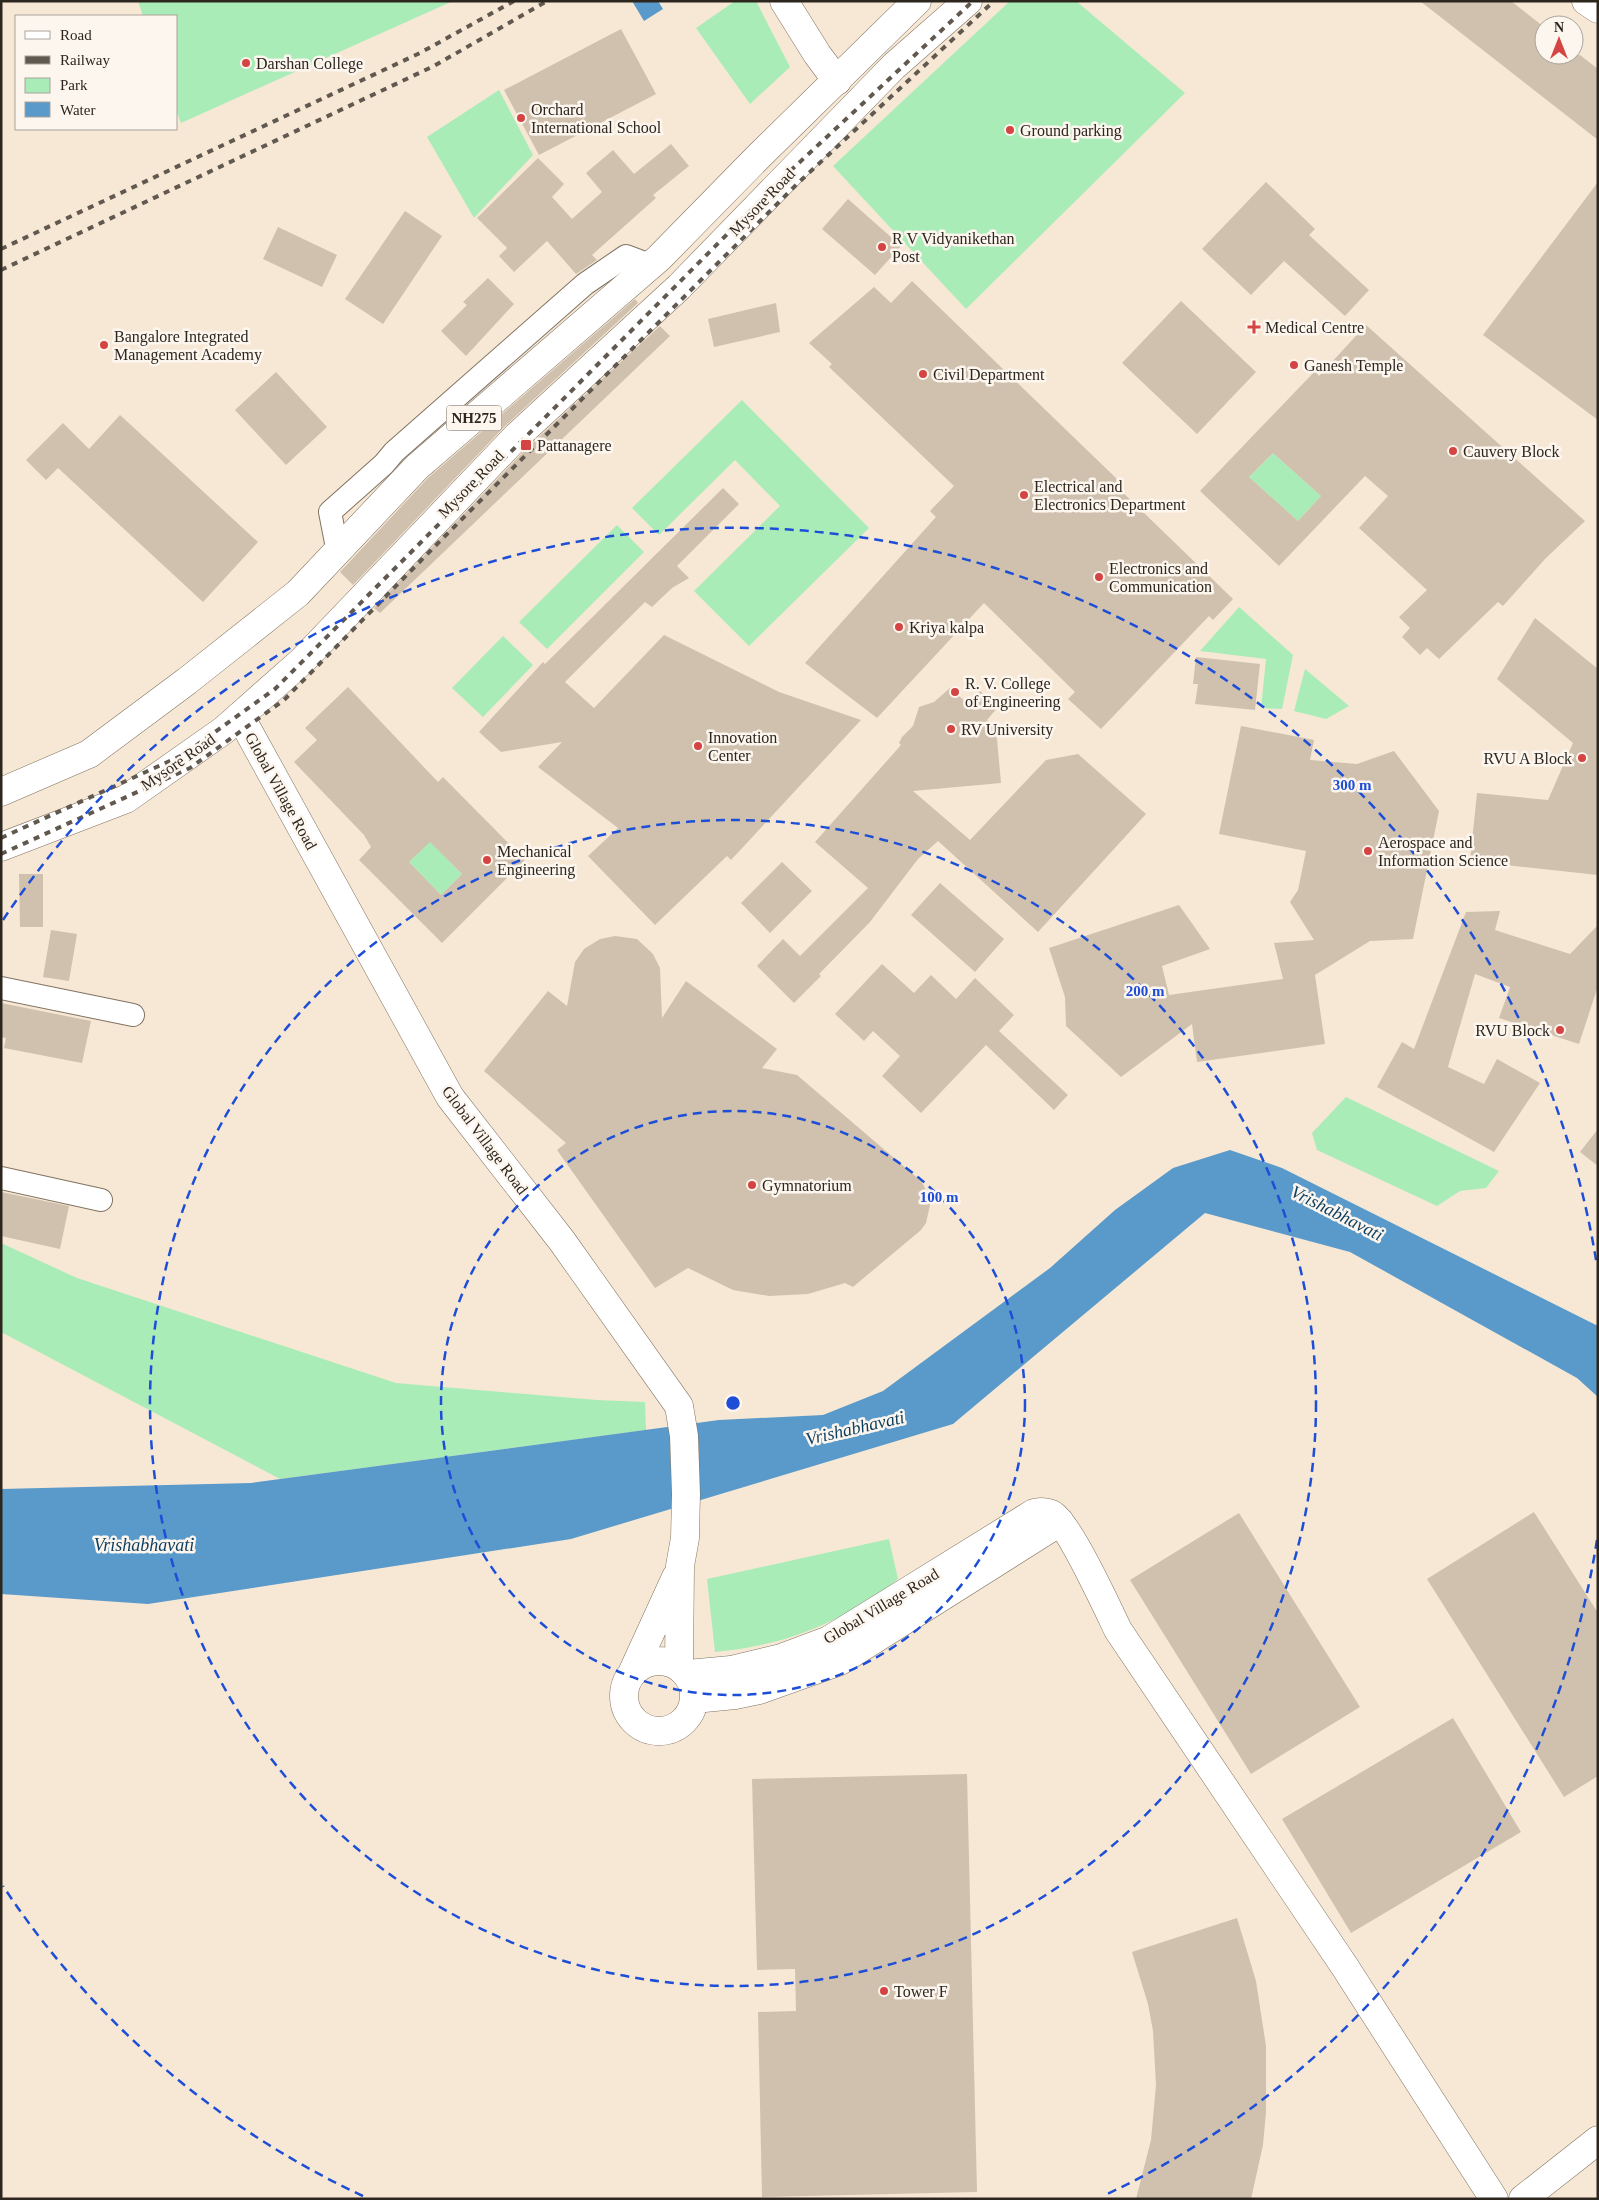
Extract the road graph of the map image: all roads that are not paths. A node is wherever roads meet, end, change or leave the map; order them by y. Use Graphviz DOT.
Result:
graph roads {
  1 [pos="784,1"];
  2 [pos="917,1"];
  3 [pos="968,1"];
  4 [pos="1586,1"];
  5 [pos="1598,9"];
  6 [pos="837,81"];
  7 [pos="240,716"];
  8 [pos="1,792"];
  9 [pos="1,848"];
  10 [pos="1,988"];
  11 [pos="133,1015"];
  12 [pos="1,1178"];
  13 [pos="101,1200"];
  14 [pos="680,1566"];
  15 [pos="633,1671"];
  16 [pos="687,1680"];
  17 [pos="1598,2140"];
  18 [pos="1485,2196"];
  19 [pos="1523,2199"];
  1 -- 6 [label="main road"];
  2 -- 6 [label="main road, Mysore Road / NH275"];
  3 -- 7 [label="main road, Mysore Road / NH275"];
  4 -- 5 [label="main road"];
  6 -- 8 [label="main road, Mysore Road / NH275"];
  7 -- 9 [label="main road, Mysore Road / NH275"];
  7 -- 14 [label="main road, Global Village Road"];
  10 -- 11 [label="street"];
  12 -- 13 [label="street"];
  14 -- 15 [label="main road, Global Village Road"];
  14 -- 16 [label="main road, Global Village Road"];
  15 -- 16 [label="main road, Global Village Road"];
  15 -- 16 [label="main road, Global Village Road"];
  16 -- 18 [label="main road, Global Village Road"];
  17 -- 19 [label="main road"];
}
